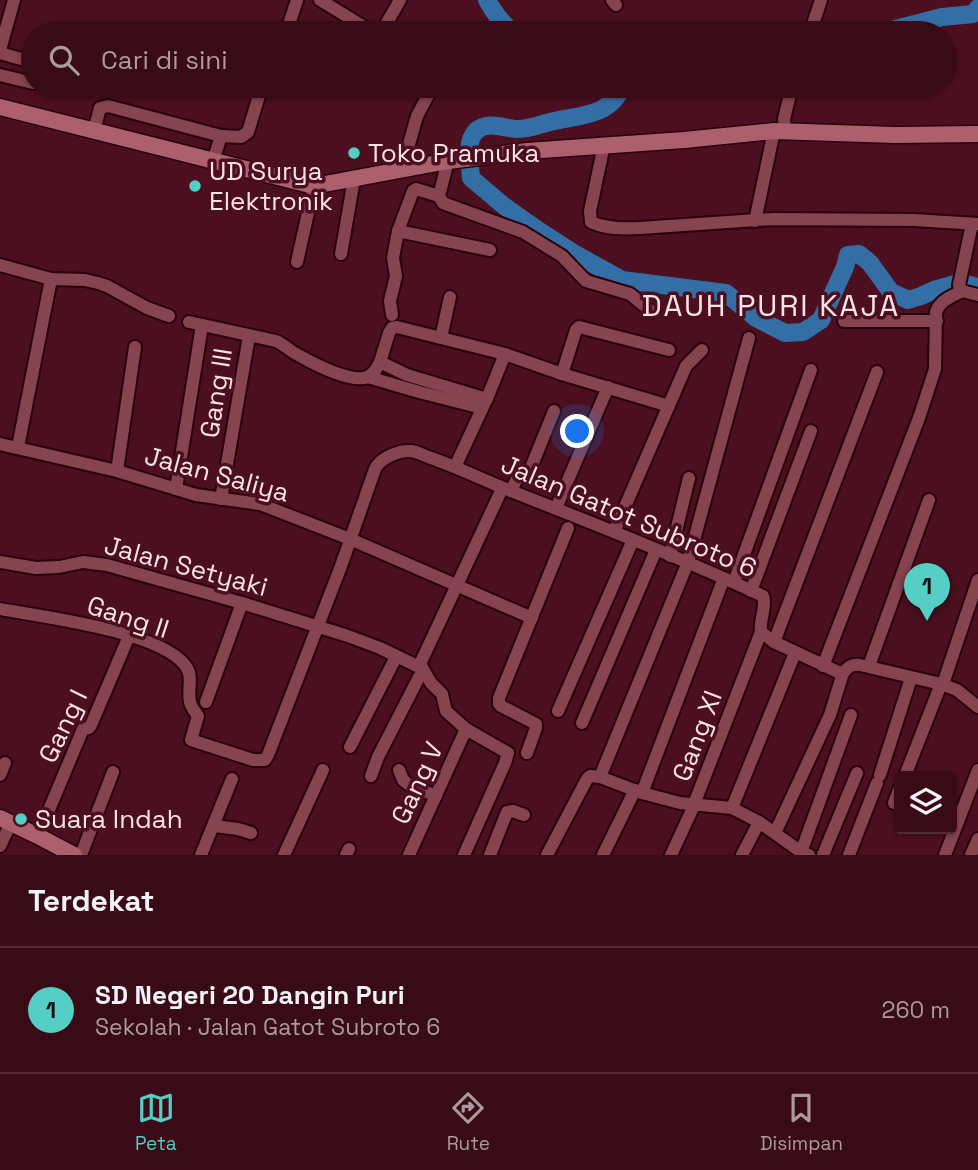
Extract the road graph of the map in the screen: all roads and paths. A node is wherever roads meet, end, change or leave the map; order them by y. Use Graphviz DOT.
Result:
graph roads {
  1 [pos="6,0"];
  2 [pos="15,0"];
  3 [pos="297,0"];
  4 [pos="320,0"];
  5 [pos="400,0"];
  6 [pos="821,0"];
  7 [pos="290,21"];
  8 [pos="354,21"];
  9 [pos="388,21"];
  10 [pos="814,21"];
  11 [pos="0,24"];
  12 [pos="0,52"];
  13 [pos="21,59"];
  14 [pos="0,75"];
  15 [pos="21,80"];
  16 [pos="258,98"];
  17 [pos="427,98"];
  18 [pos="789,98"];
  19 [pos="0,107"];
  20 [pos="94,131"];
  21 [pos="780,131"];
  22 [pos="978,134"];
  23 [pos="221,136"];
  24 [pos="604,145"];
  25 [pos="213,161"];
  26 [pos="452,161"];
  27 [pos="402,169"];
  28 [pos="354,179"];
  29 [pos="314,186"];
  30 [pos="439,197"];
  31 [pos="755,221"];
  32 [pos="975,224"];
  33 [pos="398,231"];
  34 [pos="490,250"];
  35 [pos="341,254"];
  36 [pos="297,262"];
  37 [pos="0,265"];
  38 [pos="51,279"];
  39 [pos="962,291"];
  40 [pos="978,295"];
  41 [pos="450,297"];
  42 [pos="652,312"];
  43 [pos="392,315"];
  44 [pos="169,316"];
  45 [pos="844,321"];
  46 [pos="937,321"];
  47 [pos="248,336"];
  48 [pos="441,338"];
  49 [pos="749,338"];
  50 [pos="135,347"];
  51 [pos="669,350"];
  52 [pos="702,350"];
  53 [pos="505,354"];
  54 [pos="380,362"];
  55 [pos="811,370"];
  56 [pos="877,372"];
  57 [pos="562,374"];
  58 [pos="368,377"];
  59 [pos="608,387"];
  60 [pos="485,403"];
  61 [pos="669,406"];
  62 [pos="554,411"];
  63 [pos="811,431"];
  64 [pos="0,444"];
  65 [pos="18,447"];
  66 [pos="455,467"];
  67 [pos="117,471"];
  68 [pos="689,478"];
  69 [pos="176,489"];
  70 [pos="506,491"];
  71 [pos="221,499"];
  72 [pos="929,500"];
  73 [pos="556,508"];
  74 [pos="568,528"];
  75 [pos="614,532"];
  76 [pos="350,539"];
  77 [pos="633,540"];
  78 [pos="656,550"];
  79 [pos="670,556"];
  80 [pos="0,562"];
  81 [pos="688,562"];
  82 [pos="729,580"];
  83 [pos="978,580"];
  84 [pos="457,586"];
  85 [pos="751,591"];
  86 [pos="242,603"];
  87 [pos="0,609"];
  88 [pos="532,618"];
  89 [pos="318,626"];
  90 [pos="761,632"];
  91 [pos="129,636"];
  92 [pos="774,642"];
  93 [pos="795,653"];
  94 [pos="396,657"];
  95 [pos="823,666"];
  96 [pos="869,666"];
  97 [pos="421,668"];
  98 [pos="843,673"];
  99 [pos="911,678"];
  100 [pos="942,684"];
  101 [pos="206,702"];
  102 [pos="977,703"];
  103 [pos="558,711"];
  104 [pos="851,715"];
  105 [pos="582,723"];
  106 [pos="466,729"];
  107 [pos="350,747"];
  108 [pos="527,753"];
  109 [pos="323,770"];
  110 [pos="399,770"];
  111 [pos="978,770"];
  112 [pos="907,771"];
  113 [pos="113,772"];
  114 [pos="857,773"];
  115 [pos="371,776"];
  116 [pos="600,777"];
  117 [pos="232,779"];
  118 [pos="638,792"];
  119 [pos="436,796"];
  120 [pos="694,804"];
  121 [pos="733,808"];
  122 [pos="524,815"];
  123 [pos="5,821"];
  124 [pos="759,822"];
  125 [pos="214,826"];
  126 [pos="251,833"];
  127 [pos="775,833"];
  128 [pos="38,836"];
  129 [pos="978,839"];
  130 [pos="0,846"];
  131 [pos="804,854"];
  132 [pos="74,855"];
  133 [pos="81,855"];
  134 [pos="201,855"];
  135 [pos="284,855"];
  136 [pos="409,855"];
  137 [pos="464,855"];
  138 [pos="490,855"];
  139 [pos="547,855"];
  140 [pos="603,855"];
  141 [pos="671,855"];
  142 [pos="742,855"];
  143 [pos="823,855"];
  144 [pos="849,855"];
  145 [pos="945,855"];
  146 [pos="971,855"];
  1 -- 11 [label="street"];
  2 -- 12 [label="street"];
  3 -- 7 [label="street"];
  4 -- 8 [label="street"];
  5 -- 9 [label="street"];
  6 -- 10 [label="street"];
  12 -- 13 [label="street"];
  14 -- 15 [label="street"];
  16 -- 23 [label="street"];
  17 -- 27 [label="street"];
  18 -- 21 [label="street"];
  19 -- 20 [label="main road"];
  20 -- 23 [label="street"];
  20 -- 25 [label="main road"];
  21 -- 22 [label="main road"];
  21 -- 24 [label="main road"];
  21 -- 31 [label="street"];
  23 -- 25 [label="street"];
  24 -- 26 [label="main road"];
  24 -- 31 [label="street"];
  25 -- 29 [label="main road"];
  26 -- 27 [label="main road"];
  26 -- 30 [label="street"];
  27 -- 28 [label="main road"];
  28 -- 29 [label="main road"];
  28 -- 35 [label="street"];
  29 -- 36 [label="street"];
  30 -- 33 [label="street"];
  30 -- 42 [label="street"];
  31 -- 32 [label="street"];
  32 -- 39 [label="street"];
  33 -- 34 [label="street"];
  33 -- 43 [label="street"];
  37 -- 38 [label="street"];
  38 -- 44 [label="street"];
  38 -- 65 [label="street"];
  39 -- 40 [label="street"];
  39 -- 46 [label="street"];
  41 -- 48 [label="street"];
  45 -- 46 [label="street"];
  46 -- 95 [label="street"];
  47 -- 58 [label="street"];
  47 -- 69 [label="street"];
  47 -- 71 [label="street, Gang III"];
  48 -- 53 [label="street"];
  48 -- 54 [label="street"];
  49 -- 81 [label="street"];
  50 -- 67 [label="street"];
  51 -- 57 [label="street"];
  52 -- 61 [label="street"];
  53 -- 57 [label="street"];
  53 -- 60 [label="street"];
  54 -- 58 [label="street"];
  54 -- 60 [label="street"];
  55 -- 82 [label="street"];
  56 -- 92 [label="street"];
  57 -- 59 [label="street"];
  58 -- 60 [label="street"];
  59 -- 61 [label="street"];
  59 -- 73 [label="street"];
  60 -- 66 [label="street"];
  61 -- 75 [label="street"];
  62 -- 70 [label="street"];
  63 -- 85 [label="street"];
  64 -- 65 [label="street, Jalan Saliya"];
  65 -- 67 [label="street, Jalan Saliya"];
  66 -- 70 [label="street, Jalan Gatot Subroto 6"];
  66 -- 76 [label="street, Jalan Gatot Subroto 6"];
  67 -- 69 [label="street, Jalan Saliya"];
  68 -- 79 [label="street"];
  69 -- 71 [label="street, Jalan Saliya"];
  70 -- 73 [label="street, Jalan Gatot Subroto 6"];
  70 -- 84 [label="street, Jalan Gatot Subroto 6"];
  71 -- 76 [label="street, Jalan Saliya"];
  72 -- 96 [label="street"];
  73 -- 75 [label="street, Jalan Gatot Subroto 6"];
  74 -- 88 [label="street"];
  75 -- 77 [label="street, Jalan Gatot Subroto 6"];
  76 -- 84 [label="street, Jalan Saliya"];
  76 -- 89 [label="street"];
  77 -- 78 [label="street, Jalan Gatot Subroto 6"];
  77 -- 103 [label="street"];
  78 -- 79 [label="street, Jalan Gatot Subroto 6"];
  78 -- 105 [label="street"];
  79 -- 81 [label="street, Jalan Gatot Subroto 6"];
  80 -- 86 [label="street, Jalan Setyaki"];
  81 -- 82 [label="street, Jalan Gatot Subroto 6"];
  81 -- 116 [label="street"];
  82 -- 85 [label="street, Jalan Gatot Subroto 6"];
  82 -- 118 [label="street"];
  83 -- 100 [label="street"];
  84 -- 88 [label="street, Jalan Saliya"];
  84 -- 97 [label="street, Jalan Gatot Subroto 6"];
  85 -- 90 [label="street, Jalan Gatot Subroto 6"];
  86 -- 89 [label="street, Jalan Setyaki"];
  86 -- 101 [label="street"];
  87 -- 91 [label="street, Gang II"];
  88 -- 108 [label="street"];
  89 -- 91 [label="street, Gang II"];
  89 -- 94 [label="street, Jalan Setyaki"];
  90 -- 92 [label="street"];
  90 -- 120 [label="street, Gang XI"];
  91 -- 128 [label="street, Gang I"];
  92 -- 93 [label="street"];
  93 -- 95 [label="street"];
  93 -- 121 [label="street"];
  94 -- 97 [label="street, Jalan Setyaki"];
  94 -- 107 [label="street"];
  95 -- 98 [label="street"];
  96 -- 98 [label="street"];
  96 -- 99 [label="street"];
  97 -- 106 [label="street"];
  97 -- 115 [label="street, Jalan Gatot Subroto 6"];
  98 -- 127 [label="street"];
  99 -- 100 [label="street"];
  99 -- 144 [label="street"];
  100 -- 102 [label="street"];
  100 -- 112 [label="street"];
  104 -- 131 [label="street"];
  106 -- 119 [label="street, Gang V"];
  106 -- 137 [label="street"];
  109 -- 135 [label="street"];
  110 -- 119 [label="street"];
  111 -- 145 [label="street"];
  113 -- 133 [label="street"];
  114 -- 143 [label="street"];
  116 -- 118 [label="street"];
  116 -- 139 [label="street"];
  117 -- 125 [label="street"];
  118 -- 120 [label="street"];
  118 -- 140 [label="street"];
  119 -- 136 [label="street, Gang V"];
  120 -- 121 [label="street"];
  120 -- 141 [label="street, Gang XI"];
  121 -- 124 [label="street"];
  122 -- 138 [label="street"];
  123 -- 128 [label="main road"];
  123 -- 130 [label="street"];
  124 -- 127 [label="street"];
  124 -- 142 [label="street"];
  125 -- 126 [label="street"];
  125 -- 134 [label="street"];
  127 -- 131 [label="street"];
  128 -- 132 [label="main road"];
  129 -- 146 [label="street"];
}
